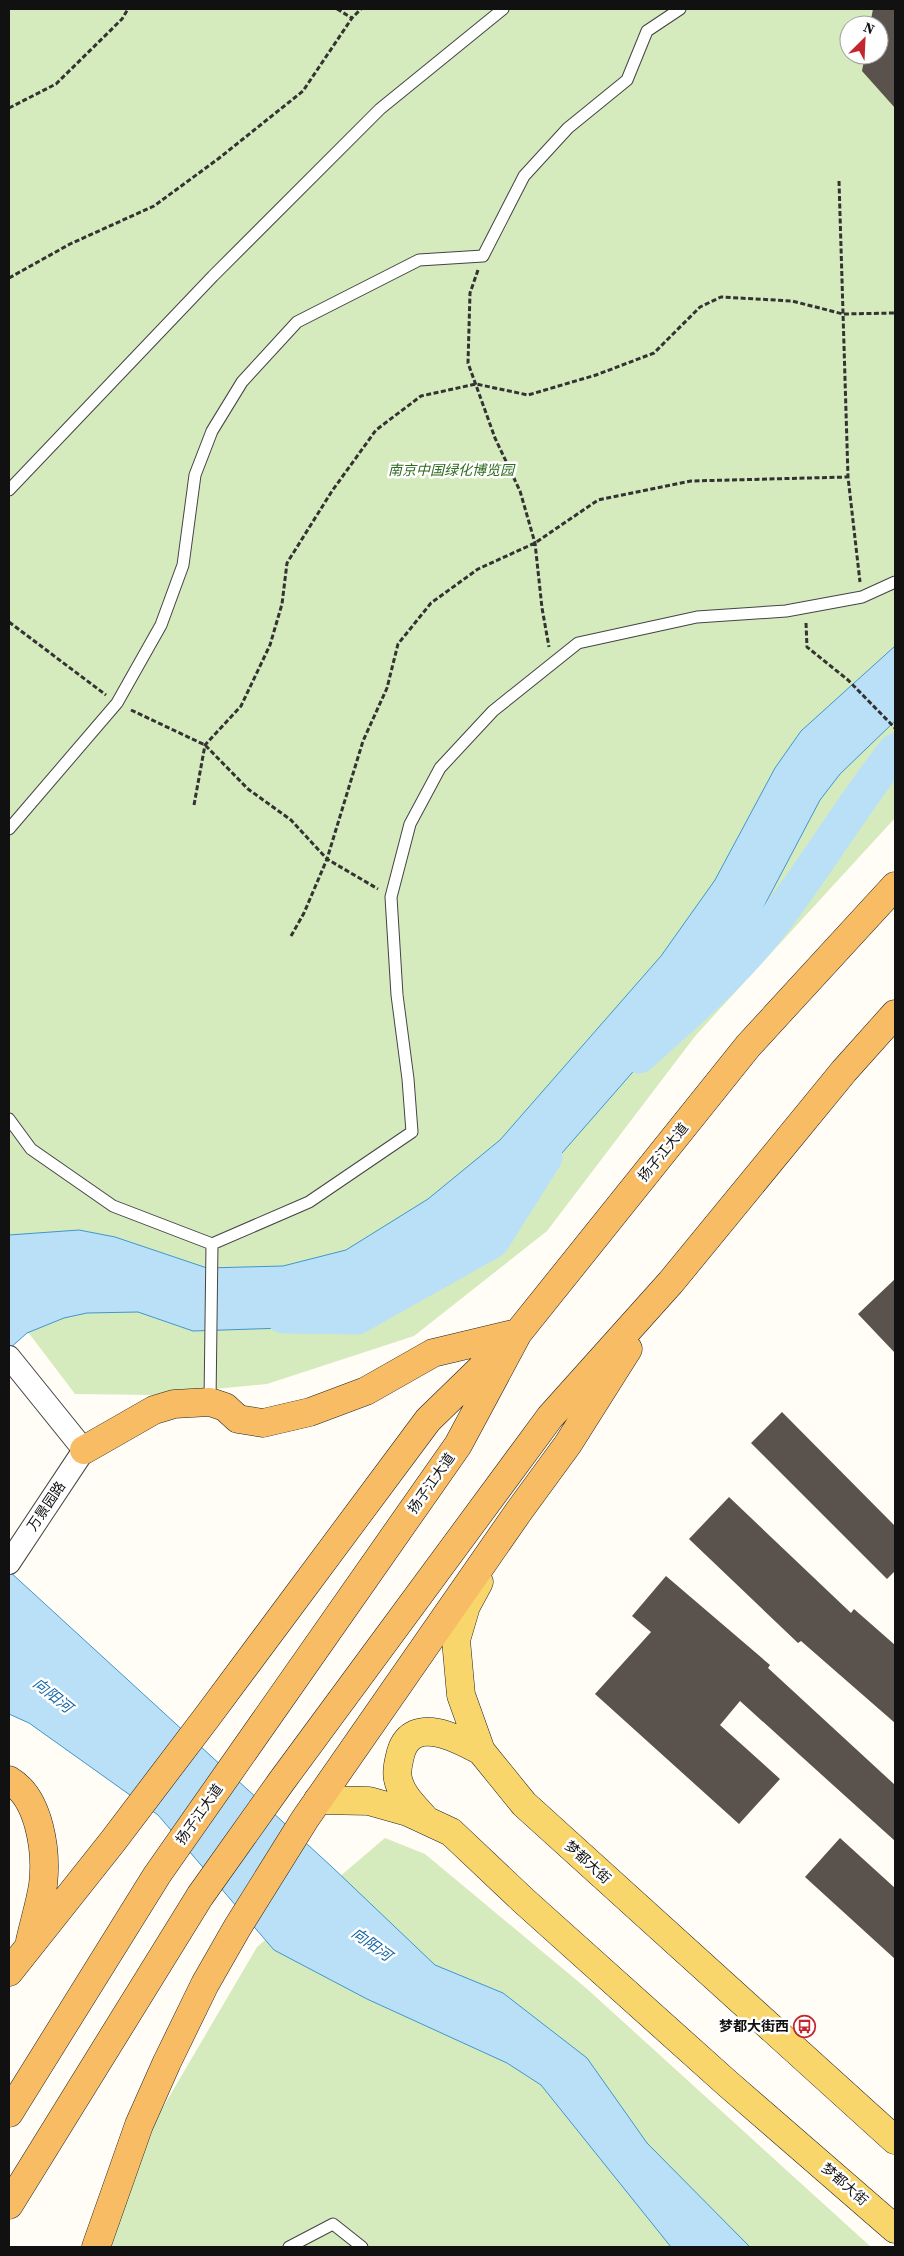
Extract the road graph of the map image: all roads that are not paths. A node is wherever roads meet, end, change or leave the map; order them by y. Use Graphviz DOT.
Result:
graph roads {
  1 [pos="502,9"];
  2 [pos="680,9"];
  3 [pos="9,490"];
  4 [pos="895,582"];
  5 [pos="9,829"];
  6 [pos="895,886"];
  7 [pos="895,1014"];
  8 [pos="9,1120"];
  9 [pos="212,1244"];
  10 [pos="671,1282"];
  11 [pos="518,1333"];
  12 [pos="13,1363"];
  13 [pos="210,1402"];
  14 [pos="84,1450"];
  15 [pos="519,1511"];
  16 [pos="9,1562"];
  17 [pos="481,1751"];
  18 [pos="9,1780"];
  19 [pos="311,1809"];
  20 [pos="426,1820"];
  21 [pos="28,1949"];
  22 [pos="9,1972"];
  23 [pos="9,2113"];
  24 [pos="895,2140"];
  25 [pos="9,2205"];
  26 [pos="895,2229"];
  27 [pos="96,2247"];
  28 [pos="289,2247"];
  29 [pos="362,2247"];
  1 -- 3 [label="lane"];
  2 -- 5 [label="lane"];
  4 -- 9 [label="lane"];
  6 -- 11 [label="highway, 扬子江大道"];
  7 -- 10 [label="highway"];
  8 -- 9 [label="lane"];
  9 -- 13 [label="lane"];
  10 -- 15 [label="highway"];
  10 -- 25 [label="highway"];
  11 -- 13 [label="highway"];
  11 -- 21 [label="highway"];
  11 -- 23 [label="highway, 扬子江大道"];
  12 -- 14 [label="street"];
  13 -- 14 [label="highway"];
  14 -- 16 [label="street, 万景园路"];
  15 -- 17 [label="main road, 梦都大街"];
  15 -- 19 [label="highway"];
  17 -- 20 [label="main road"];
  17 -- 24 [label="main road, 梦都大街"];
  18 -- 21 [label="highway"];
  19 -- 20 [label="main road, 梦都大街"];
  19 -- 27 [label="highway"];
  20 -- 26 [label="main road, 梦都大街"];
  21 -- 22 [label="highway"];
  28 -- 29 [label="lane"];
}
